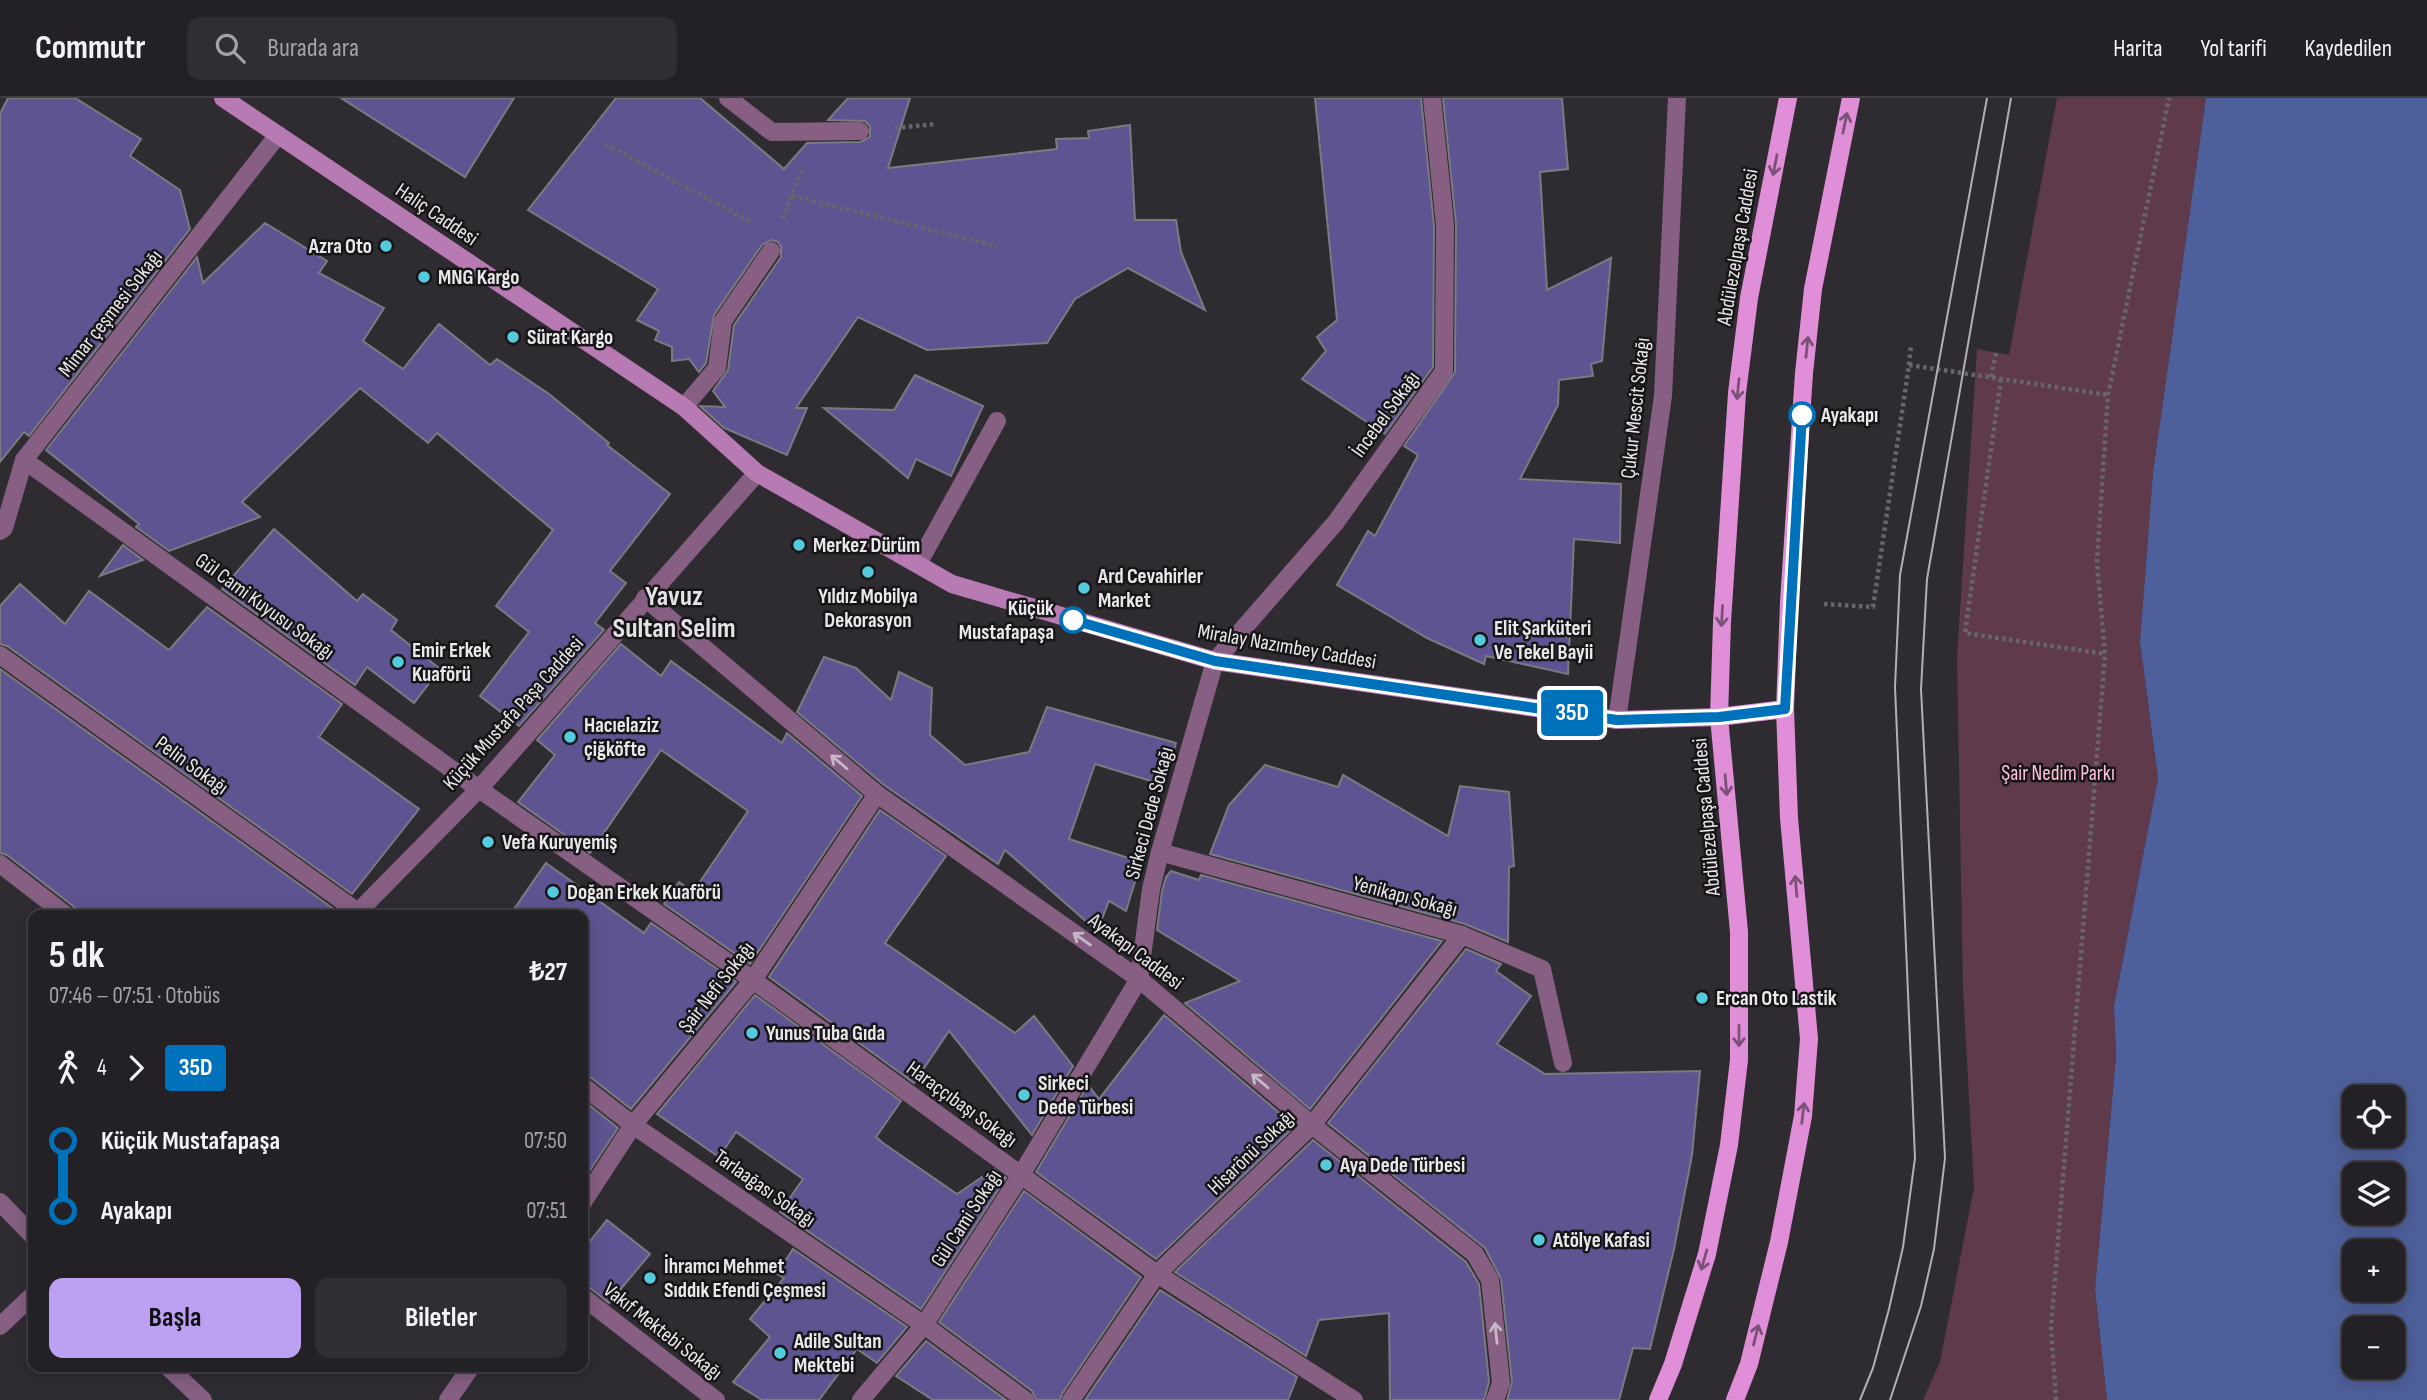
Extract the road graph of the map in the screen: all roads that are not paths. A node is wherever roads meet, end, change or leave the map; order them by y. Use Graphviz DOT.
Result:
graph roads {
  1 [pos="223,98"];
  2 [pos="728,98"];
  3 [pos="1432,98"];
  4 [pos="1677,98"];
  5 [pos="1788,98"];
  6 [pos="1851,98"];
  7 [pos="860,131"];
  8 [pos="278,135"];
  9 [pos="771,251"];
  10 [pos="684,407"];
  11 [pos="997,421"];
  12 [pos="24,460"];
  13 [pos="757,473"];
  14 [pos="0,531"];
  15 [pos="918,564"];
  16 [pos="645,598"];
  17 [pos="0,655"];
  18 [pos="1215,661"];
  19 [pos="1785,709"];
  20 [pos="1719,717"];
  21 [pos="1617,720"];
  22 [pos="479,789"];
  23 [pos="877,794"];
  24 [pos="1160,852"];
  25 [pos="0,864"];
  26 [pos="60,910"];
  27 [pos="352,910"];
  28 [pos="362,910"];
  29 [pos="1462,936"];
  30 [pos="1139,979"];
  31 [pos="753,980"];
  32 [pos="1563,1063"];
  33 [pos="588,1090"];
  34 [pos="634,1125"];
  35 [pos="1312,1125"];
  36 [pos="1021,1175"];
  37 [pos="588,1194"];
  38 [pos="0,1202"];
  39 [pos="28,1231"];
  40 [pos="1157,1274"];
  41 [pos="28,1299"];
  42 [pos="588,1301"];
  43 [pos="924,1325"];
  44 [pos="0,1326"];
  45 [pos="173,1372"];
  46 [pos="468,1372"];
  47 [pos="203,1400"];
  48 [pos="448,1400"];
  49 [pos="716,1400"];
  50 [pos="861,1400"];
  51 [pos="1026,1400"];
  52 [pos="1071,1400"];
  53 [pos="1354,1400"];
  54 [pos="1495,1400"];
  55 [pos="1658,1400"];
  56 [pos="1735,1400"];
  1 -- 8 [label="main road, Haliç Caddesi"];
  2 -- 7 [label="street"];
  3 -- 18 [label="street, İncebel Sokağı"];
  4 -- 21 [label="street, Çukur Mescit Sokağı"];
  5 -- 20 [label="main road, Abdülezelpaşa Caddesi, one-way"];
  19 -- 6 [label="main road, one-way"];
  8 -- 10 [label="main road, Haliç Caddesi"];
  8 -- 12 [label="street, Mimar çeşmesi Sokağı"];
  9 -- 10 [label="street"];
  10 -- 13 [label="main road, Haliç Caddesi"];
  11 -- 15 [label="street"];
  12 -- 14 [label="street, Mimar çeşmesi Sokağı"];
  12 -- 22 [label="street, Gül Cami Kuyusu Sokağı"];
  13 -- 15 [label="main road, Miralay Nazımbey Caddesi"];
  13 -- 16 [label="street, Küçük Mustafa Paşa Caddesi"];
  15 -- 18 [label="main road, Miralay Nazımbey Caddesi"];
  16 -- 22 [label="street, Küçük Mustafa Paşa Caddesi"];
  23 -- 16 [label="street, Ayakapı Caddesi, one-way"];
  17 -- 27 [label="street, Pelin Sokağı"];
  18 -- 21 [label="main road, Miralay Nazımbey Caddesi"];
  18 -- 24 [label="street, Sirkeci Dede Sokağı"];
  19 -- 20 [label="main road"];
  56 -- 19 [label="main road, one-way"];
  20 -- 21 [label="main road, Miralay Nazımbey Caddesi"];
  20 -- 55 [label="main road, Abdülezelpaşa Caddesi, one-way"];
  22 -- 28 [label="street, Küçük Mustafa Paşa Caddesi"];
  22 -- 31 [label="street, Haraççıbaşı Sokağı"];
  30 -- 23 [label="street, Ayakapı Caddesi, one-way"];
  23 -- 31 [label="street, Şair Nefi Sokağı"];
  24 -- 29 [label="street, Yenikapı Sokağı"];
  24 -- 30 [label="street, Sirkeci Dede Sokağı"];
  25 -- 26 [label="street"];
  29 -- 32 [label="street, Yenikapı Sokağı"];
  29 -- 35 [label="street, Hisarönü Sokağı"];
  35 -- 30 [label="street, Ayakapı Caddesi, one-way"];
  30 -- 36 [label="street, Gül Cami Sokağı"];
  31 -- 34 [label="street, Şair Nefi Sokağı"];
  31 -- 36 [label="street, Haraççıbaşı Sokağı"];
  33 -- 34 [label="street, Tarlaağası Sokağı"];
  34 -- 37 [label="street, Şair Nefi Sokağı"];
  34 -- 43 [label="street, Tarlaağası Sokağı"];
  35 -- 40 [label="street, Hisarönü Sokağı"];
  54 -- 35 [label="street, Ayakapı Caddesi, one-way"];
  36 -- 40 [label="street, Haraççıbaşı Sokağı"];
  36 -- 43 [label="street, Gül Cami Sokağı"];
  38 -- 39 [label="street"];
  40 -- 52 [label="street, Hisarönü Sokağı"];
  40 -- 53 [label="street, Haraççıbaşı Sokağı"];
  41 -- 44 [label="street"];
  42 -- 49 [label="street, Vakıf Mektebi Sokağı"];
  43 -- 50 [label="street, Gül Cami Sokağı"];
  43 -- 51 [label="street, Tarlaağası Sokağı"];
  45 -- 47 [label="street"];
  46 -- 48 [label="street"];
}
